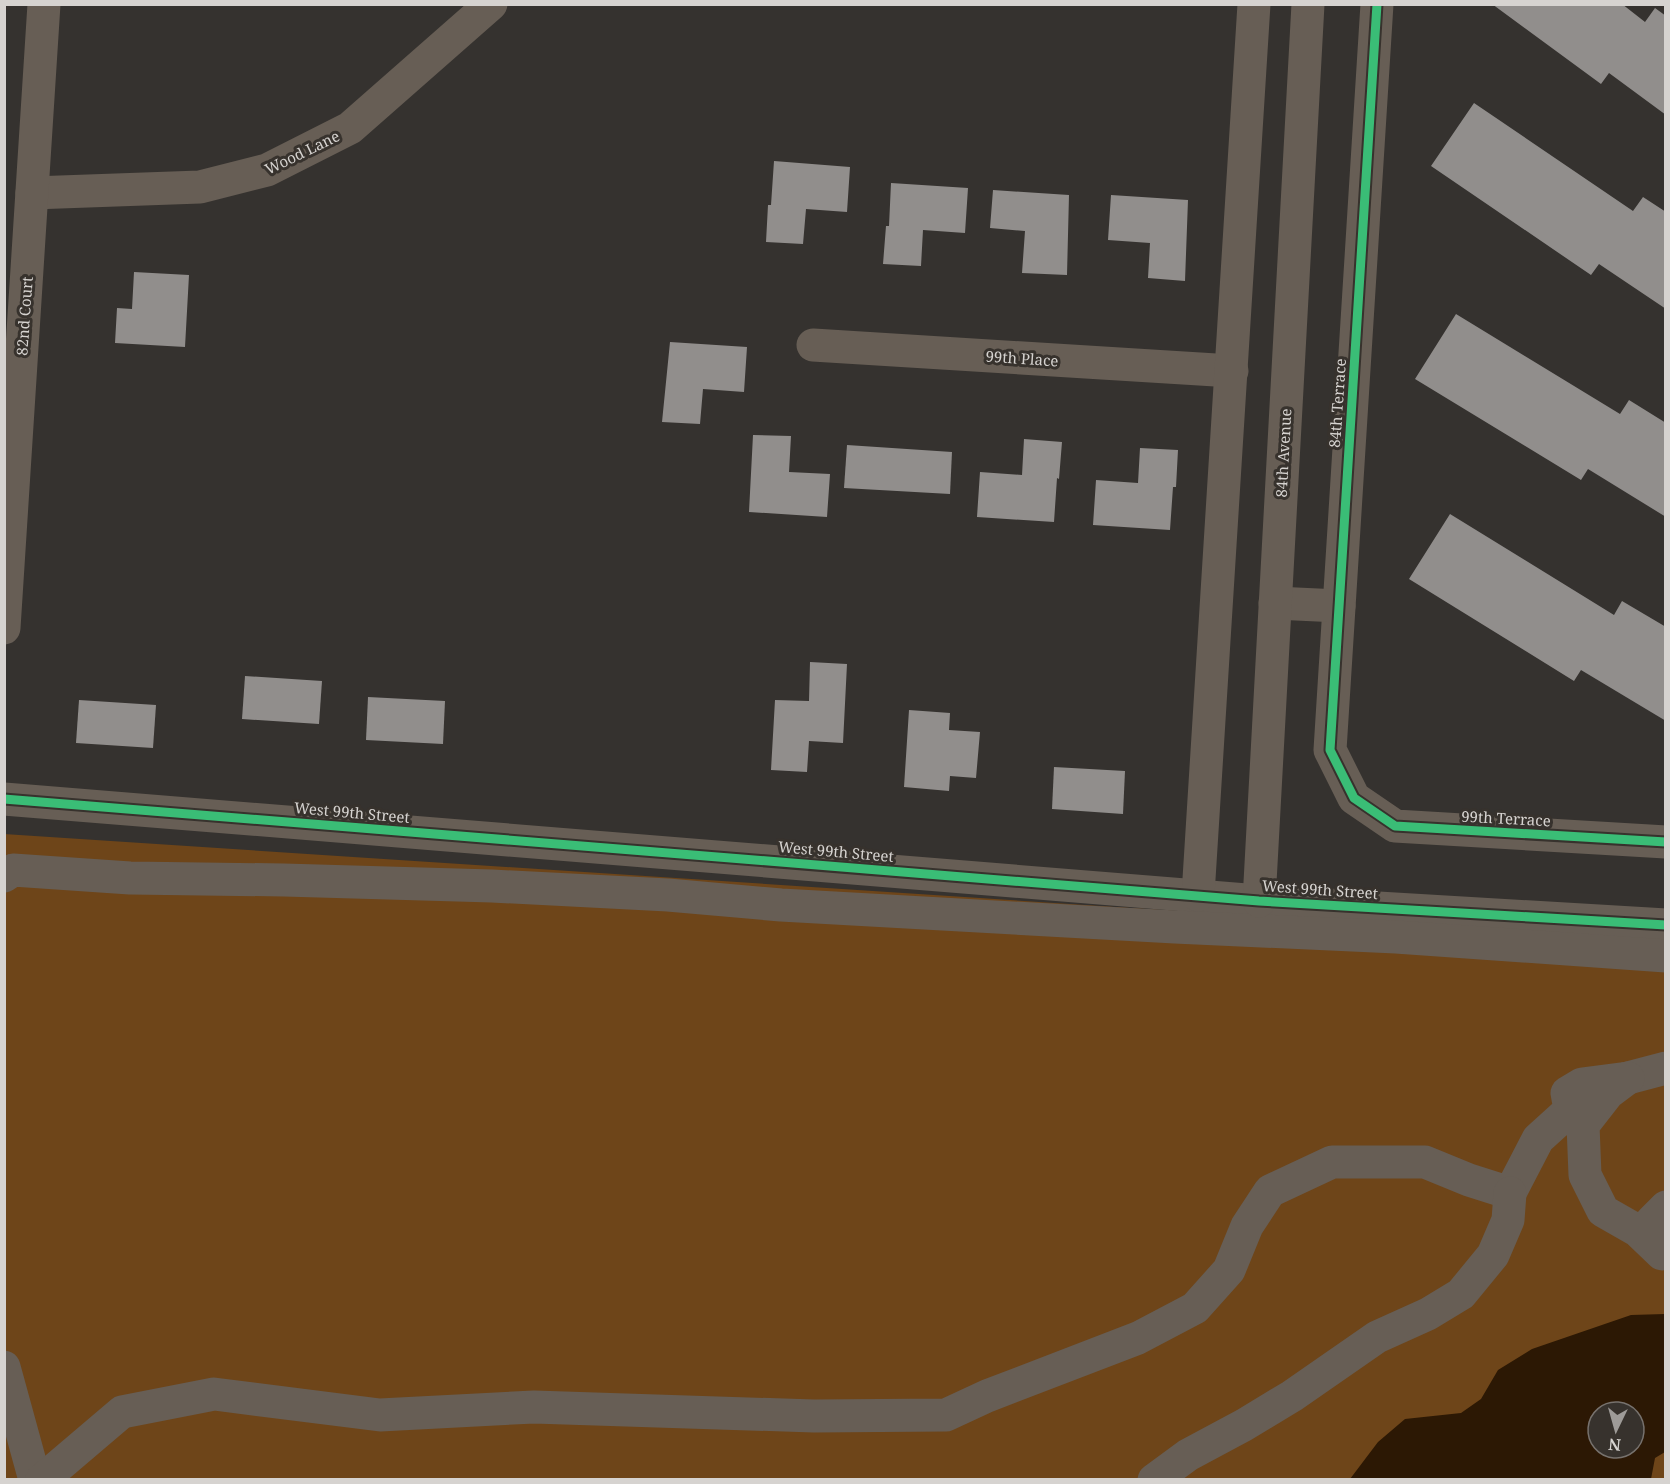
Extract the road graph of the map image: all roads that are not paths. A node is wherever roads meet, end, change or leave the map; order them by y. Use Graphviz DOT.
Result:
graph roads {
  1 [pos="44,4"];
  2 [pos="491,4"];
  3 [pos="1254,4"];
  4 [pos="1308,4"];
  5 [pos="1377,4"];
  6 [pos="32,193"];
  7 [pos="813,345"];
  8 [pos="1232,371"];
  9 [pos="1275,603"];
  10 [pos="1339,606"];
  11 [pos="4,628"];
  12 [pos="1354,798"];
  13 [pos="4,799"];
  14 [pos="1665,842"];
  15 [pos="4,876"];
  16 [pos="1198,895"];
  17 [pos="1259,901"];
  18 [pos="1665,926"];
  19 [pos="1665,956"];
  20 [pos="1665,1068"];
  21 [pos="1628,1078"];
  22 [pos="1510,1193"];
  23 [pos="1665,1207"];
  24 [pos="1664,1256"];
  25 [pos="4,1367"];
  26 [pos="62,1469"];
  27 [pos="35,1479"];
  28 [pos="42,1479"];
  29 [pos="1154,1479"];
  1 -- 6 [label="street, 82nd Court"];
  2 -- 6 [label="street, Wood Lane"];
  3 -- 8 [label="street"];
  4 -- 9 [label="street, 84th Avenue"];
  5 -- 10 [label="street, 84th Terrace"];
  6 -- 11 [label="street, 82nd Court"];
  7 -- 8 [label="street, 99th Place"];
  8 -- 16 [label="street"];
  9 -- 10 [label="street"];
  9 -- 17 [label="street, 84th Avenue"];
  10 -- 12 [label="street, 84th Terrace"];
  12 -- 14 [label="street, 99th Terrace"];
  13 -- 16 [label="street, West 99th Street"];
  15 -- 19 [label="street"];
  16 -- 17 [label="street, West 99th Street"];
  17 -- 18 [label="street, West 99th Street"];
  20 -- 21 [label="street"];
  21 -- 22 [label="street"];
  21 -- 24 [label="street"];
  22 -- 26 [label="street"];
  22 -- 29 [label="street"];
  23 -- 24 [label="street"];
  25 -- 27 [label="street"];
  26 -- 28 [label="street"];
}
